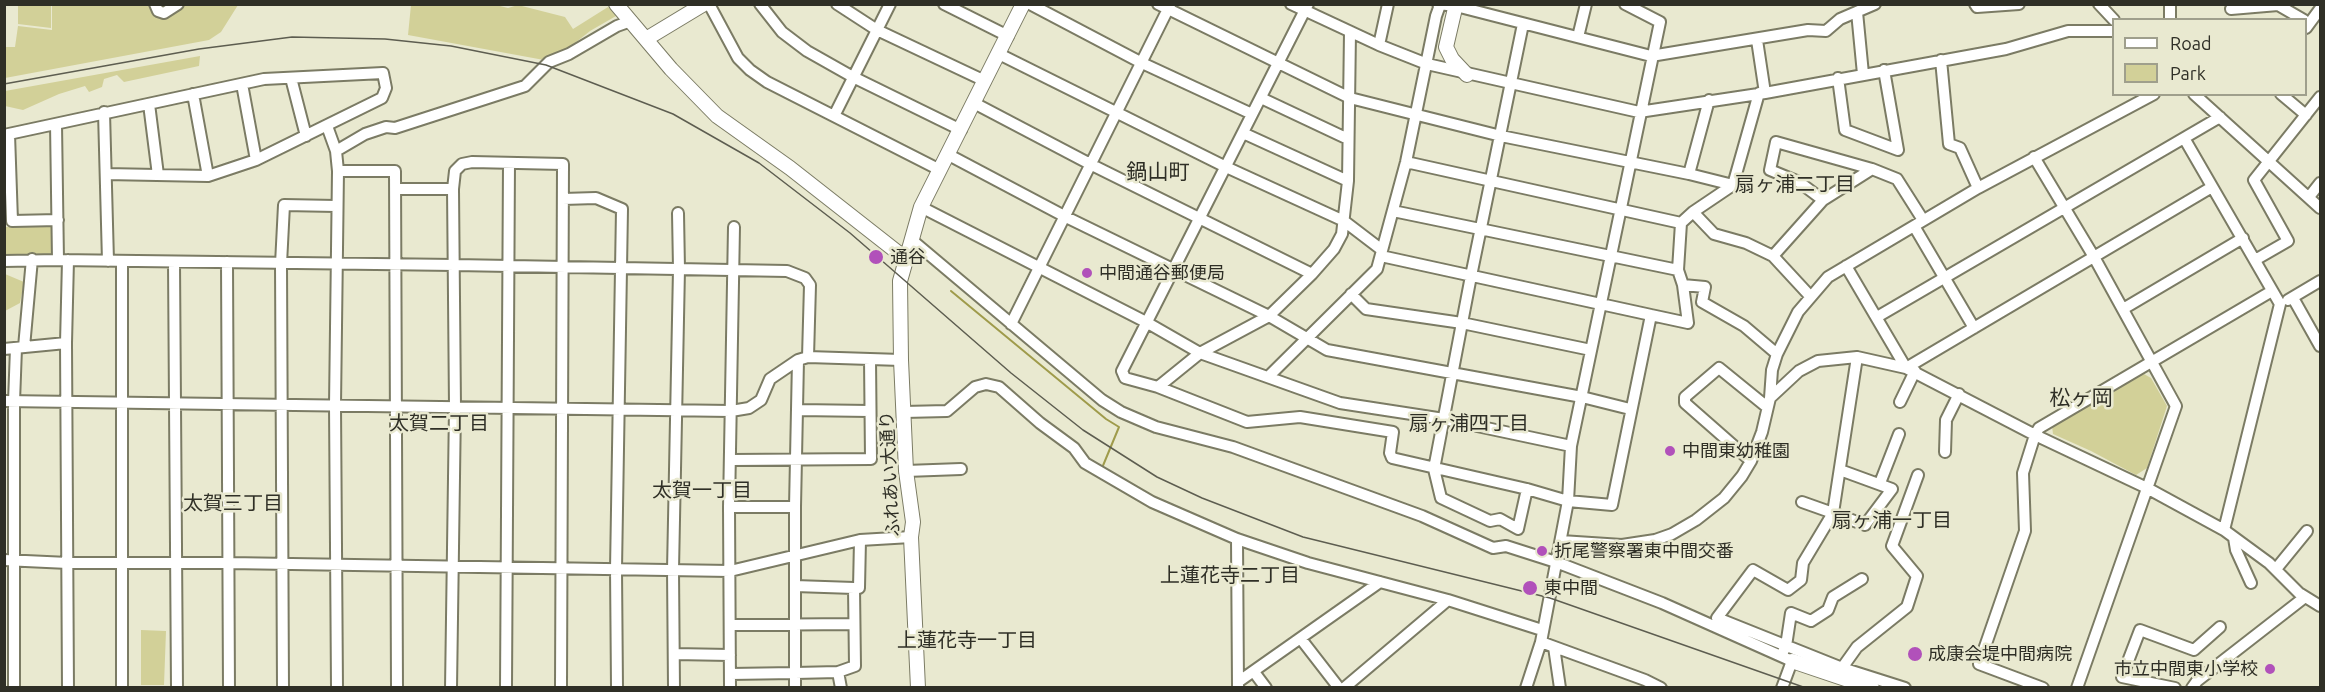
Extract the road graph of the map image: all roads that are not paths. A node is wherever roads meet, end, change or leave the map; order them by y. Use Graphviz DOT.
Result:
graph roads {
  1 [pos="155,4"];
  2 [pos="178,4"];
  3 [pos="616,4"];
  4 [pos="704,4"];
  5 [pos="709,4"];
  6 [pos="760,4"];
  7 [pos="837,4"];
  8 [pos="890,4"];
  9 [pos="944,4"];
  10 [pos="1023,4"];
  11 [pos="1030,4"];
  12 [pos="1291,4"];
  13 [pos="1388,4"];
  14 [pos="1586,4"];
  15 [pos="1624,4"];
  16 [pos="1875,4"];
  17 [pos="1975,4"];
  18 [pos="2019,4"];
  19 [pos="2099,4"];
  20 [pos="1439,5"];
  21 [pos="1456,5"];
  22 [pos="1165,6"];
  23 [pos="1306,8"];
  24 [pos="2320,9"];
  25 [pos="2231,11"];
  26 [pos="1857,12"];
  27 [pos="2112,18"];
  28 [pos="2298,18"];
  29 [pos="631,21"];
  30 [pos="2307,22"];
  31 [pos="1523,24"];
  32 [pos="877,30"];
  33 [pos="2112,31"];
  34 [pos="1350,32"];
  35 [pos="1008,36"];
  36 [pos="1578,37"];
  37 [pos="646,39"];
  38 [pos="1757,40"];
  39 [pos="1378,45"];
  40 [pos="999,54"];
  41 [pos="1651,56"];
  42 [pos="1941,60"];
  43 [pos="1142,63"];
  44 [pos="1279,63"];
  45 [pos="1426,64"];
  46 [pos="1884,70"];
  47 [pos="1863,74"];
  48 [pos="1467,75"];
  49 [pos="854,77"];
  50 [pos="291,78"];
  51 [pos="1838,78"];
  52 [pos="985,81"];
  53 [pos="1512,83"];
  54 [pos="242,84"];
  55 [pos="1762,93"];
  56 [pos="193,94"];
  57 [pos="2150,96"];
  58 [pos="2196,96"];
  59 [pos="2283,96"];
  60 [pos="1261,98"];
  61 [pos="1350,98"];
  62 [pos="2320,98"];
  63 [pos="1709,100"];
  64 [pos="974,103"];
  65 [pos="149,104"];
  66 [pos="104,112"];
  67 [pos="1639,112"];
  68 [pos="1252,114"];
  69 [pos="1117,115"];
  70 [pos="2306,115"];
  71 [pos="834,116"];
  72 [pos="1416,116"];
  73 [pos="2220,117"];
  74 [pos="56,124"];
  75 [pos="327,126"];
  76 [pos="960,130"];
  77 [pos="1243,133"];
  78 [pos="7,135"];
  79 [pos="306,136"];
  80 [pos="1501,136"];
  81 [pos="2184,138"];
  82 [pos="1348,139"];
  83 [pos="336,151"];
  84 [pos="948,154"];
  85 [pos="2034,157"];
  86 [pos="256,160"];
  87 [pos="1406,162"];
  88 [pos="2269,162"];
  89 [pos="509,163"];
  90 [pos="1629,163"];
  91 [pos="1092,165"];
  92 [pos="1226,167"];
  93 [pos="1872,169"];
  94 [pos="940,170"];
  95 [pos="338,171"];
  96 [pos="106,174"];
  97 [pos="158,174"];
  98 [pos="1689,174"];
  99 [pos="208,176"];
  100 [pos="1348,181"];
  101 [pos="1491,182"];
  102 [pos="2320,183"];
  103 [pos="1733,185"];
  104 [pos="2212,186"];
  105 [pos="1978,188"];
  106 [pos="396,189"];
  107 [pos="453,189"];
  108 [pos="2309,197"];
  109 [pos="563,200"];
  110 [pos="1823,200"];
  111 [pos="336,206"];
  112 [pos="921,207"];
  113 [pos="2320,208"];
  114 [pos="2064,209"];
  115 [pos="1620,210"];
  116 [pos="1393,211"];
  117 [pos="1693,212"];
  118 [pos="678,213"];
  119 [pos="1066,217"];
  120 [pos="1199,219"];
  121 [pos="58,220"];
  122 [pos="1344,221"];
  123 [pos="1681,223"];
  124 [pos="1919,223"];
  125 [pos="734,226"];
  126 [pos="1481,230"];
  127 [pos="2243,238"];
  128 [pos="913,241"];
  129 [pos="1381,253"];
  130 [pos="1773,256"];
  131 [pos="1611,257"];
  132 [pos="2094,257"];
  133 [pos="32,259"];
  134 [pos="906,259"];
  135 [pos="63,260"];
  136 [pos="2255,260"];
  137 [pos="4,261"];
  138 [pos="108,261"];
  139 [pos="122,262"];
  140 [pos="174,262"];
  141 [pos="227,262"];
  142 [pos="281,264"];
  143 [pos="337,264"];
  144 [pos="394,265"];
  145 [pos="455,265"];
  146 [pos="508,266"];
  147 [pos="1846,266"];
  148 [pos="563,267"];
  149 [pos="621,268"];
  150 [pos="679,269"];
  151 [pos="1040,269"];
  152 [pos="1678,270"];
  153 [pos="734,271"];
  154 [pos="1173,271"];
  155 [pos="1312,274"];
  156 [pos="1471,276"];
  157 [pos="1945,277"];
  158 [pos="2320,281"];
  159 [pos="1683,285"];
  160 [pos="2272,291"];
  161 [pos="1351,294"];
  162 [pos="1810,296"];
  163 [pos="2293,298"];
  164 [pos="1601,304"];
  165 [pos="2280,304"];
  166 [pos="2123,309"];
  167 [pos="1651,315"];
  168 [pos="1269,316"];
  169 [pos="1877,317"];
  170 [pos="1146,322"];
  171 [pos="1462,323"];
  172 [pos="1011,324"];
  173 [pos="1974,328"];
  174 [pos="1308,337"];
  175 [pos="66,343"];
  176 [pos="2320,346"];
  177 [pos="20,348"];
  178 [pos="4,349"];
  179 [pos="1590,350"];
  180 [pos="1200,353"];
  181 [pos="1777,354"];
  182 [pos="1857,357"];
  183 [pos="803,358"];
  184 [pos="870,359"];
  185 [pos="901,360"];
  186 [pos="2151,362"];
  187 [pos="1911,370"];
  188 [pos="1453,372"];
  189 [pos="1269,376"];
  190 [pos="1158,387"];
  191 [pos="1959,394"];
  192 [pos="1582,397"];
  193 [pos="9,401"];
  194 [pos="122,401"];
  195 [pos="67,402"];
  196 [pos="1900,402"];
  197 [pos="1768,403"];
  198 [pos="174,404"];
  199 [pos="229,404"];
  200 [pos="283,404"];
  201 [pos="335,405"];
  202 [pos="395,407"];
  203 [pos="455,407"];
  204 [pos="509,408"];
  205 [pos="1630,408"];
  206 [pos="562,410"];
  207 [pos="618,410"];
  208 [pos="798,410"];
  209 [pos="677,411"];
  210 [pos="731,411"];
  211 [pos="870,411"];
  212 [pos="904,412"];
  213 [pos="1444,419"];
  214 [pos="1899,434"];
  215 [pos="2035,435"];
  216 [pos="1571,446"];
  217 [pos="1945,452"];
  218 [pos="731,460"];
  219 [pos="796,460"];
  220 [pos="1750,461"];
  221 [pos="961,469"];
  222 [pos="1434,469"];
  223 [pos="1840,470"];
  224 [pos="906,471"];
  225 [pos="1918,475"];
  226 [pos="1880,483"];
  227 [pos="2147,488"];
  228 [pos="1527,489"];
  229 [pos="1568,501"];
  230 [pos="1802,502"];
  231 [pos="729,507"];
  232 [pos="795,507"];
  233 [pos="1833,513"];
  234 [pos="2223,530"];
  235 [pos="2307,531"];
  236 [pos="911,537"];
  237 [pos="2234,538"];
  238 [pos="860,540"];
  239 [pos="1237,540"];
  240 [pos="1562,541"];
  241 [pos="795,555"];
  242 [pos="9,560"];
  243 [pos="122,561"];
  244 [pos="175,562"];
  245 [pos="1556,562"];
  246 [pos="68,563"];
  247 [pos="229,563"];
  248 [pos="281,564"];
  249 [pos="336,564"];
  250 [pos="396,566"];
  251 [pos="453,567"];
  252 [pos="506,567"];
  253 [pos="562,567"];
  254 [pos="616,569"];
  255 [pos="2276,569"];
  256 [pos="674,570"];
  257 [pos="730,571"];
  258 [pos="1862,579"];
  259 [pos="1380,582"];
  260 [pos="2251,583"];
  261 [pos="795,586"];
  262 [pos="854,588"];
  263 [pos="2305,597"];
  264 [pos="1448,600"];
  265 [pos="2320,606"];
  266 [pos="854,624"];
  267 [pos="731,625"];
  268 [pos="795,625"];
  269 [pos="2220,627"];
  270 [pos="1542,630"];
  271 [pos="1301,639"];
  272 [pos="1542,642"];
  273 [pos="1554,646"];
  274 [pos="1786,646"];
  275 [pos="674,654"];
  276 [pos="730,655"];
  277 [pos="1786,660"];
  278 [pos="1842,668"];
  279 [pos="838,672"];
  280 [pos="1254,672"];
  281 [pos="795,673"];
  282 [pos="730,674"];
  283 [pos="1643,683"];
  284 [pos="1238,685"];
  285 [pos="2150,686"];
  286 [pos="14,687"];
  287 [pos="68,687"];
  288 [pos="122,687"];
  289 [pos="177,687"];
  290 [pos="229,687"];
  291 [pos="283,687"];
  292 [pos="337,687"];
  293 [pos="397,687"];
  294 [pos="451,687"];
  295 [pos="506,687"];
  296 [pos="561,687"];
  297 [pos="617,687"];
  298 [pos="674,687"];
  299 [pos="730,687"];
  300 [pos="795,687"];
  301 [pos="841,687"];
  302 [pos="918,687"];
  303 [pos="1266,687"];
  304 [pos="1339,687"];
  305 [pos="1344,687"];
  306 [pos="1526,687"];
  307 [pos="1560,687"];
  308 [pos="1661,687"];
  309 [pos="1782,687"];
  310 [pos="1872,687"];
  311 [pos="1905,687"];
  312 [pos="2043,687"];
  313 [pos="2078,687"];
  314 [pos="2175,687"];
  315 [pos="2192,687"];
  1 -- 2 [label="street"];
  3 -- 29 [label="street"];
  4 -- 37 [label="street"];
  5 -- 71 [label="street"];
  6 -- 49 [label="street"];
  7 -- 32 [label="street"];
  8 -- 32 [label="street"];
  9 -- 35 [label="street"];
  10 -- 35 [label="street, ふれあい大通り"];
  11 -- 43 [label="street"];
  12 -- 23 [label="street"];
  13 -- 39 [label="street"];
  14 -- 36 [label="street"];
  15 -- 41 [label="street"];
  16 -- 26 [label="street"];
  17 -- 18 [label="street"];
  19 -- 27 [label="street"];
  20 -- 21 [label="street"];
  20 -- 45 [label="street"];
  21 -- 31 [label="street"];
  21 -- 48 [label="street"];
  22 -- 43 [label="street"];
  22 -- 44 [label="street"];
  23 -- 34 [label="street"];
  23 -- 44 [label="street"];
  24 -- 30 [label="street"];
  25 -- 28 [label="street"];
  26 -- 38 [label="street"];
  26 -- 47 [label="street"];
  29 -- 37 [label="street"];
  29 -- 83 [label="street"];
  31 -- 36 [label="street"];
  31 -- 53 [label="street"];
  32 -- 49 [label="street"];
  32 -- 52 [label="street"];
  33 -- 42 [label="street"];
  34 -- 39 [label="street"];
  34 -- 61 [label="street"];
  35 -- 40 [label="street, ふれあい大通り"];
  36 -- 41 [label="street"];
  37 -- 134 [label="street"];
  38 -- 41 [label="street"];
  38 -- 55 [label="street"];
  39 -- 45 [label="street"];
  40 -- 52 [label="street, ふれあい大通り"];
  40 -- 69 [label="street"];
  41 -- 67 [label="street"];
  42 -- 46 [label="street"];
  42 -- 105 [label="street"];
  43 -- 68 [label="street"];
  43 -- 69 [label="street"];
  44 -- 60 [label="street"];
  44 -- 61 [label="street"];
  45 -- 48 [label="street"];
  45 -- 72 [label="street"];
  46 -- 47 [label="street"];
  46 -- 51 [label="street"];
  47 -- 51 [label="street"];
  48 -- 53 [label="street"];
  49 -- 71 [label="street"];
  49 -- 76 [label="street"];
  50 -- 54 [label="street"];
  50 -- 75 [label="street"];
  50 -- 79 [label="street"];
  51 -- 55 [label="street"];
  52 -- 64 [label="street, ふれあい大通り"];
  53 -- 67 [label="street"];
  53 -- 80 [label="street"];
  54 -- 56 [label="street"];
  54 -- 86 [label="street"];
  55 -- 63 [label="street"];
  55 -- 103 [label="street"];
  56 -- 65 [label="street"];
  56 -- 99 [label="street"];
  57 -- 85 [label="street"];
  58 -- 73 [label="street"];
  59 -- 70 [label="street"];
  60 -- 68 [label="street"];
  60 -- 82 [label="street"];
  61 -- 72 [label="street"];
  61 -- 82 [label="street"];
  62 -- 70 [label="street"];
  63 -- 67 [label="street"];
  63 -- 98 [label="street"];
  64 -- 76 [label="street, ふれあい大通り"];
  64 -- 91 [label="street"];
  65 -- 66 [label="street"];
  65 -- 97 [label="street"];
  66 -- 74 [label="street"];
  66 -- 96 [label="street"];
  67 -- 90 [label="street"];
  68 -- 77 [label="street"];
  69 -- 91 [label="street"];
  69 -- 92 [label="street"];
  70 -- 88 [label="street"];
  71 -- 94 [label="street"];
  72 -- 80 [label="street"];
  72 -- 87 [label="street"];
  73 -- 81 [label="street"];
  73 -- 88 [label="street"];
  74 -- 78 [label="street"];
  74 -- 121 [label="street"];
  75 -- 79 [label="street"];
  75 -- 83 [label="street"];
  76 -- 84 [label="street, ふれあい大通り"];
  77 -- 92 [label="street"];
  77 -- 100 [label="street"];
  78 -- 121 [label="street"];
  79 -- 86 [label="street"];
  80 -- 90 [label="street"];
  80 -- 101 [label="street"];
  81 -- 104 [label="street"];
  81 -- 114 [label="street"];
  82 -- 100 [label="street"];
  83 -- 95 [label="street"];
  84 -- 94 [label="street, ふれあい大通り"];
  84 -- 119 [label="street"];
  85 -- 105 [label="street"];
  85 -- 114 [label="street"];
  86 -- 99 [label="street"];
  87 -- 101 [label="street"];
  87 -- 116 [label="street"];
  88 -- 108 [label="street"];
  88 -- 136 [label="street"];
  89 -- 107 [label="street"];
  89 -- 109 [label="street"];
  89 -- 146 [label="street"];
  90 -- 98 [label="street"];
  90 -- 115 [label="street"];
  91 -- 119 [label="street"];
  91 -- 120 [label="street"];
  92 -- 120 [label="street"];
  92 -- 122 [label="street"];
  93 -- 110 [label="street"];
  93 -- 110 [label="street"];
  93 -- 124 [label="street"];
  94 -- 112 [label="street, ふれあい大通り"];
  95 -- 106 [label="street"];
  95 -- 111 [label="street"];
  96 -- 97 [label="street"];
  96 -- 138 [label="street"];
  97 -- 99 [label="street"];
  98 -- 103 [label="street"];
  100 -- 122 [label="street"];
  101 -- 115 [label="street"];
  101 -- 126 [label="street"];
  102 -- 108 [label="street"];
  103 -- 117 [label="street"];
  104 -- 127 [label="street"];
  104 -- 132 [label="street"];
  105 -- 124 [label="street"];
  106 -- 107 [label="street"];
  106 -- 144 [label="street"];
  107 -- 145 [label="street"];
  108 -- 113 [label="street"];
  109 -- 148 [label="street"];
  109 -- 149 [label="street"];
  110 -- 130 [label="street"];
  111 -- 142 [label="street"];
  111 -- 143 [label="street"];
  112 -- 128 [label="street, ふれあい大通り"];
  112 -- 151 [label="street"];
  114 -- 132 [label="street"];
  114 -- 157 [label="street"];
  115 -- 123 [label="street"];
  115 -- 131 [label="street"];
  116 -- 126 [label="street"];
  116 -- 129 [label="street"];
  117 -- 123 [label="street"];
  117 -- 130 [label="street"];
  118 -- 150 [label="street"];
  119 -- 151 [label="street"];
  119 -- 154 [label="street"];
  120 -- 154 [label="street"];
  120 -- 155 [label="street"];
  121 -- 135 [label="street"];
  122 -- 129 [label="street"];
  122 -- 155 [label="street"];
  123 -- 152 [label="street"];
  124 -- 147 [label="street"];
  124 -- 157 [label="street"];
  125 -- 153 [label="street"];
  126 -- 131 [label="street"];
  126 -- 156 [label="street"];
  127 -- 136 [label="street"];
  127 -- 166 [label="street"];
  128 -- 134 [label="street, ふれあい大通り"];
  128 -- 172 [label="street"];
  129 -- 156 [label="street"];
  129 -- 161 [label="street"];
  130 -- 162 [label="street"];
  131 -- 152 [label="street"];
  131 -- 164 [label="street"];
  132 -- 166 [label="street"];
  132 -- 173 [label="street"];
  133 -- 135 [label="street"];
  133 -- 137 [label="street"];
  133 -- 177 [label="street"];
  134 -- 185 [label="street, ふれあい大通り"];
  135 -- 138 [label="street"];
  135 -- 175 [label="street"];
  136 -- 160 [label="street"];
  138 -- 139 [label="street"];
  139 -- 140 [label="street"];
  139 -- 194 [label="street"];
  140 -- 141 [label="street"];
  140 -- 198 [label="street"];
  141 -- 142 [label="street"];
  141 -- 199 [label="street"];
  142 -- 143 [label="street"];
  142 -- 200 [label="street"];
  143 -- 144 [label="street"];
  143 -- 201 [label="street"];
  144 -- 145 [label="street"];
  144 -- 202 [label="street"];
  145 -- 146 [label="street"];
  145 -- 203 [label="street"];
  146 -- 148 [label="street"];
  146 -- 204 [label="street"];
  147 -- 162 [label="street"];
  147 -- 169 [label="street"];
  148 -- 149 [label="street"];
  148 -- 206 [label="street"];
  149 -- 150 [label="street"];
  149 -- 207 [label="street"];
  150 -- 153 [label="street"];
  150 -- 209 [label="street"];
  151 -- 170 [label="street"];
  151 -- 172 [label="street"];
  152 -- 159 [label="street"];
  153 -- 183 [label="street"];
  153 -- 210 [label="street"];
  154 -- 168 [label="street"];
  154 -- 170 [label="street"];
  155 -- 168 [label="street"];
  156 -- 164 [label="street"];
  156 -- 171 [label="street"];
  157 -- 169 [label="street"];
  157 -- 173 [label="street"];
  158 -- 163 [label="street"];
  159 -- 167 [label="street"];
  159 -- 181 [label="street"];
  160 -- 165 [label="street"];
  160 -- 186 [label="street"];
  161 -- 171 [label="street"];
  161 -- 174 [label="street"];
  162 -- 181 [label="street"];
  163 -- 165 [label="street"];
  163 -- 176 [label="street"];
  164 -- 167 [label="street"];
  164 -- 179 [label="street"];
  165 -- 234 [label="street"];
  166 -- 186 [label="street"];
  167 -- 205 [label="street"];
  168 -- 174 [label="street"];
  168 -- 180 [label="street"];
  169 -- 187 [label="street"];
  170 -- 180 [label="street"];
  170 -- 190 [label="street"];
  171 -- 179 [label="street"];
  171 -- 188 [label="street"];
  172 -- 245 [label="street"];
  173 -- 187 [label="street"];
  174 -- 188 [label="street"];
  174 -- 189 [label="street"];
  175 -- 177 [label="street"];
  175 -- 195 [label="street"];
  177 -- 178 [label="street"];
  177 -- 193 [label="street"];
  179 -- 192 [label="street"];
  180 -- 189 [label="street"];
  180 -- 190 [label="street"];
  181 -- 197 [label="street"];
  182 -- 187 [label="street"];
  182 -- 197 [label="street"];
  182 -- 223 [label="street"];
  183 -- 184 [label="street"];
  183 -- 208 [label="street"];
  183 -- 210 [label="street"];
  184 -- 185 [label="street"];
  184 -- 211 [label="street"];
  185 -- 212 [label="street, ふれあい大通り"];
  186 -- 215 [label="street"];
  186 -- 227 [label="street"];
  187 -- 191 [label="street"];
  187 -- 196 [label="street"];
  188 -- 192 [label="street"];
  188 -- 213 [label="street"];
  189 -- 213 [label="street"];
  190 -- 222 [label="street"];
  191 -- 215 [label="street"];
  191 -- 217 [label="street"];
  192 -- 205 [label="street"];
  192 -- 216 [label="street"];
  193 -- 195 [label="street"];
  193 -- 242 [label="street"];
  194 -- 195 [label="street"];
  194 -- 198 [label="street"];
  194 -- 243 [label="street"];
  195 -- 246 [label="street"];
  197 -- 220 [label="street"];
  197 -- 220 [label="street"];
  198 -- 199 [label="street"];
  198 -- 244 [label="street"];
  199 -- 200 [label="street"];
  199 -- 247 [label="street"];
  200 -- 201 [label="street"];
  200 -- 248 [label="street"];
  201 -- 202 [label="street"];
  201 -- 249 [label="street"];
  202 -- 203 [label="street"];
  202 -- 250 [label="street"];
  203 -- 204 [label="street"];
  203 -- 251 [label="street"];
  204 -- 206 [label="street"];
  204 -- 252 [label="street"];
  205 -- 229 [label="street"];
  206 -- 207 [label="street"];
  206 -- 253 [label="street"];
  207 -- 209 [label="street"];
  207 -- 254 [label="street"];
  208 -- 211 [label="street"];
  208 -- 219 [label="street"];
  209 -- 210 [label="street"];
  209 -- 256 [label="street"];
  210 -- 218 [label="street"];
  211 -- 219 [label="street"];
  212 -- 224 [label="street, ふれあい大通り"];
  212 -- 239 [label="street"];
  213 -- 216 [label="street"];
  213 -- 222 [label="street"];
  214 -- 226 [label="street"];
  215 -- 227 [label="street"];
  215 -- 312 [label="street"];
  216 -- 229 [label="street"];
  218 -- 219 [label="street"];
  218 -- 231 [label="street"];
  219 -- 232 [label="street"];
  220 -- 240 [label="street"];
  221 -- 224 [label="street"];
  222 -- 228 [label="street"];
  222 -- 228 [label="street"];
  223 -- 226 [label="street"];
  223 -- 233 [label="street"];
  224 -- 236 [label="street, ふれあい大通り"];
  225 -- 278 [label="street"];
  226 -- 233 [label="street"];
  227 -- 234 [label="street"];
  227 -- 313 [label="street"];
  228 -- 229 [label="street"];
  229 -- 240 [label="street"];
  230 -- 233 [label="street"];
  231 -- 232 [label="street"];
  231 -- 257 [label="street"];
  232 -- 241 [label="street"];
  233 -- 274 [label="street"];
  234 -- 237 [label="street"];
  235 -- 255 [label="street"];
  236 -- 238 [label="street"];
  236 -- 302 [label="street, ふれあい大通り"];
  237 -- 255 [label="street"];
  237 -- 260 [label="street"];
  238 -- 241 [label="street"];
  238 -- 262 [label="street"];
  239 -- 259 [label="street"];
  239 -- 284 [label="street"];
  240 -- 245 [label="street"];
  241 -- 257 [label="street"];
  241 -- 261 [label="street"];
  242 -- 246 [label="street"];
  242 -- 286 [label="street"];
  243 -- 244 [label="street"];
  243 -- 246 [label="street"];
  243 -- 288 [label="street"];
  244 -- 247 [label="street"];
  244 -- 289 [label="street"];
  245 -- 270 [label="street"];
  245 -- 277 [label="street"];
  246 -- 287 [label="street"];
  247 -- 248 [label="street"];
  247 -- 290 [label="street"];
  248 -- 249 [label="street"];
  248 -- 291 [label="street"];
  249 -- 250 [label="street"];
  249 -- 292 [label="street"];
  250 -- 251 [label="street"];
  250 -- 293 [label="street"];
  251 -- 252 [label="street"];
  251 -- 294 [label="street"];
  252 -- 253 [label="street"];
  252 -- 295 [label="street"];
  253 -- 254 [label="street"];
  253 -- 296 [label="street"];
  254 -- 256 [label="street"];
  254 -- 297 [label="street"];
  255 -- 263 [label="street"];
  256 -- 257 [label="street"];
  256 -- 275 [label="street"];
  257 -- 267 [label="street"];
  258 -- 274 [label="street"];
  259 -- 264 [label="street"];
  259 -- 271 [label="street"];
  261 -- 262 [label="street"];
  261 -- 268 [label="street"];
  262 -- 266 [label="street"];
  263 -- 265 [label="street"];
  263 -- 315 [label="street"];
  264 -- 270 [label="street"];
  264 -- 305 [label="street"];
  266 -- 268 [label="street"];
  266 -- 279 [label="street"];
  267 -- 268 [label="street"];
  267 -- 276 [label="street"];
  268 -- 281 [label="street"];
  269 -- 285 [label="street"];
  270 -- 272 [label="street"];
  271 -- 280 [label="street"];
  271 -- 304 [label="street"];
  272 -- 273 [label="street"];
  272 -- 306 [label="street"];
  273 -- 283 [label="street"];
  273 -- 307 [label="street"];
  274 -- 277 [label="street"];
  274 -- 278 [label="street"];
  275 -- 276 [label="street"];
  275 -- 298 [label="street"];
  276 -- 282 [label="street"];
  277 -- 309 [label="street"];
  277 -- 310 [label="street"];
  278 -- 311 [label="street"];
  279 -- 281 [label="street"];
  279 -- 301 [label="street"];
  280 -- 284 [label="street"];
  280 -- 303 [label="street"];
  281 -- 282 [label="street"];
  281 -- 300 [label="street"];
  282 -- 299 [label="street"];
  283 -- 308 [label="street"];
  285 -- 314 [label="street"];
}
